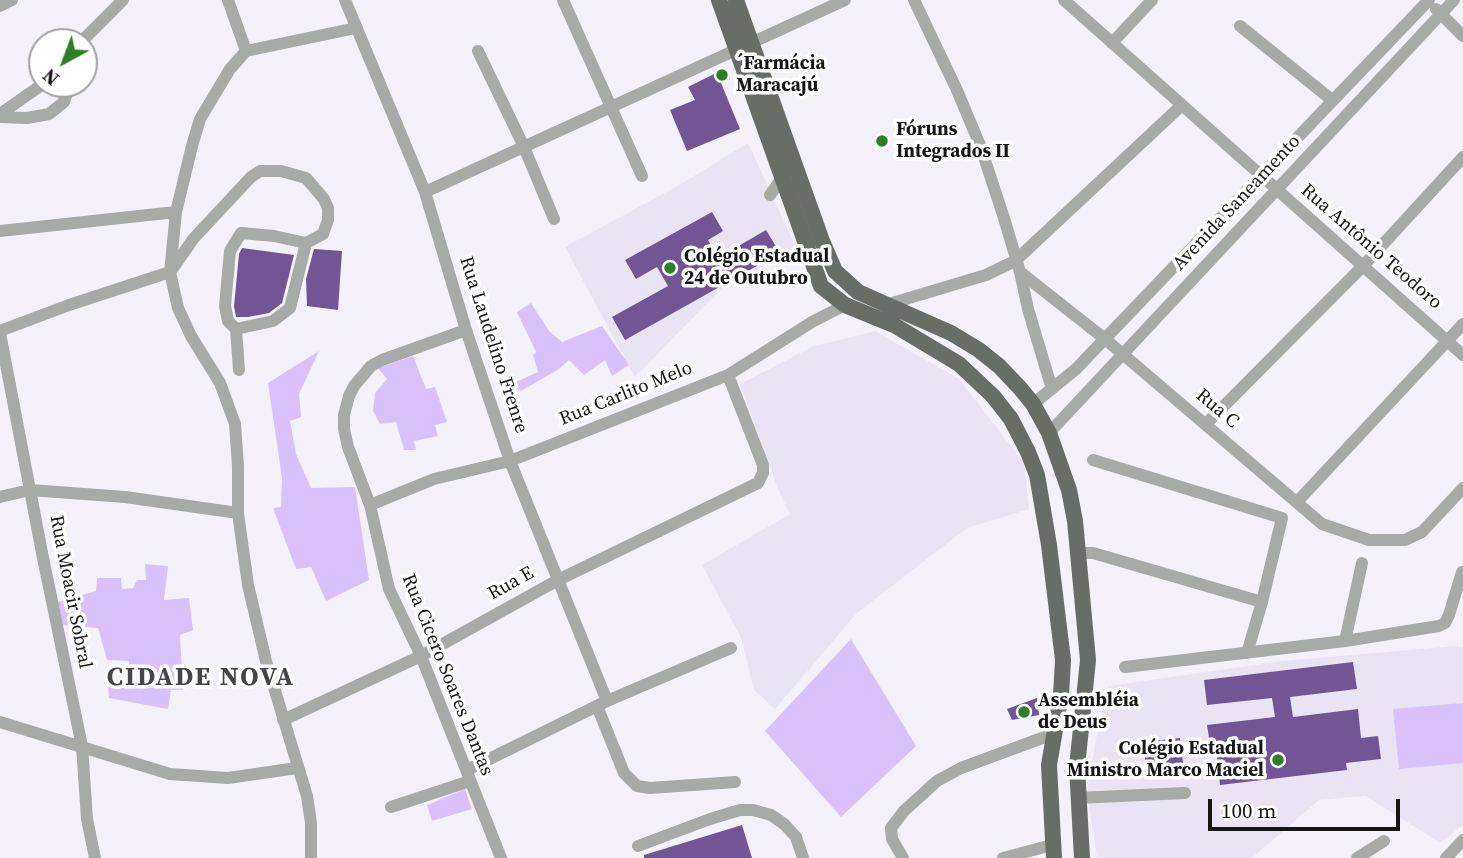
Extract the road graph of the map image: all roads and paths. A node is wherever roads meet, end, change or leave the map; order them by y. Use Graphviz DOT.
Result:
graph roads {
  1 [pos="12,0"];
  2 [pos="228,0"];
  3 [pos="345,0"];
  4 [pos="564,0"];
  5 [pos="719,0"];
  6 [pos="736,0"];
  7 [pos="845,0"];
  8 [pos="914,0"];
  9 [pos="1064,0"];
  10 [pos="1152,0"];
  11 [pos="1428,0"];
  12 [pos="1454,0"];
  13 [pos="117,2"];
  14 [pos="0,6"];
  15 [pos="1441,14"];
  16 [pos="1240,26"];
  17 [pos="93,28"];
  18 [pos="356,28"];
  19 [pos="1463,36"];
  20 [pos="1112,43"];
  21 [pos="753,44"];
  22 [pos="246,51"];
  23 [pos="478,51"];
  24 [pos="738,51"];
  25 [pos="28,95"];
  26 [pos="65,98"];
  27 [pos="1332,100"];
  28 [pos="1182,105"];
  29 [pos="612,106"];
  30 [pos="0,115"];
  31 [pos="524,147"];
  32 [pos="1463,157"];
  33 [pos="1261,175"];
  34 [pos="642,176"];
  35 [pos="782,178"];
  36 [pos="1276,189"];
  37 [pos="425,192"];
  38 [pos="771,195"];
  39 [pos="176,212"];
  40 [pos="554,219"];
  41 [pos="0,231"];
  42 [pos="306,243"];
  43 [pos="1178,264"];
  44 [pos="1363,266"];
  45 [pos="1018,267"];
  46 [pos="170,272"];
  47 [pos="1192,278"];
  48 [pos="889,304"];
  49 [pos="845,305"];
  50 [pos="1463,324"];
  51 [pos="236,329"];
  52 [pos="467,330"];
  53 [pos="0,332"];
  54 [pos="1105,339"];
  55 [pos="1447,340"];
  56 [pos="1122,355"];
  57 [pos="1463,355"];
  58 [pos="239,370"];
  59 [pos="727,375"];
  60 [pos="1052,389"];
  61 [pos="1033,404"];
  62 [pos="1206,424"];
  63 [pos="1049,433"];
  64 [pos="1093,460"];
  65 [pos="510,461"];
  66 [pos="1463,488"];
  67 [pos="30,490"];
  68 [pos="0,497"];
  69 [pos="1297,502"];
  70 [pos="370,505"];
  71 [pos="238,513"];
  72 [pos="1079,552"];
  73 [pos="1362,563"];
  74 [pos="1462,572"];
  75 [pos="558,580"];
  76 [pos="1262,602"];
  77 [pos="1345,641"];
  78 [pos="731,648"];
  79 [pos="1247,653"];
  80 [pos="421,656"];
  81 [pos="1063,660"];
  82 [pos="1088,660"];
  83 [pos="1125,667"];
  84 [pos="1061,695"];
  85 [pos="1086,700"];
  86 [pos="602,703"];
  87 [pos="284,720"];
  88 [pos="0,722"];
  89 [pos="1053,734"];
  90 [pos="82,746"];
  91 [pos="298,768"];
  92 [pos="469,776"];
  93 [pos="735,782"];
  94 [pos="1185,793"];
  95 [pos="1077,798"];
  96 [pos="391,807"];
  97 [pos="1463,840"];
  98 [pos="1384,841"];
  99 [pos="638,846"];
  100 [pos="1053,851"];
  101 [pos="95,858"];
  102 [pos="311,858"];
  103 [pos="501,858"];
  104 [pos="803,858"];
  105 [pos="903,858"];
  106 [pos="1003,858"];
  107 [pos="1082,858"];
  108 [pos="1357,858"];
  109 [pos="1446,858"];
  1 -- 14 [label="street"];
  2 -- 22 [label="street"];
  3 -- 18 [label="street, Rua Laudelino Frenre"];
  4 -- 29 [label="street"];
  5 -- 24 [label="main road"];
  6 -- 21 [label="main road"];
  7 -- 21 [label="street"];
  8 -- 45 [label="street"];
  9 -- 20 [label="street, Rua Antônio Teodoro"];
  10 -- 20 [label="street"];
  11 -- 15 [label="street"];
  11 -- 27 [label="street, Avenida Saneamento"];
  12 -- 15 [label="street, Avenida Saneamento"];
  13 -- 17 [label="street"];
  15 -- 19 [label="street"];
  15 -- 36 [label="street, Avenida Saneamento"];
  16 -- 27 [label="street"];
  18 -- 22 [label="street"];
  18 -- 37 [label="street, Rua Laudelino Frenre"];
  20 -- 28 [label="street, Rua Antônio Teodoro"];
  21 -- 24 [label="street"];
  21 -- 48 [label="main road"];
  22 -- 39 [label="street"];
  23 -- 31 [label="street"];
  24 -- 29 [label="street"];
  24 -- 35 [label="main road"];
  25 -- 30 [label="street"];
  26 -- 30 [label="street"];
  27 -- 33 [label="street, Avenida Saneamento"];
  28 -- 33 [label="street, Rua Antônio Teodoro"];
  28 -- 45 [label="street"];
  29 -- 31 [label="street"];
  29 -- 34 [label="street"];
  31 -- 37 [label="street"];
  31 -- 40 [label="street"];
  32 -- 44 [label="street"];
  33 -- 36 [label="street, Rua Antônio Teodoro"];
  33 -- 43 [label="street, Avenida Saneamento"];
  35 -- 38 [label="street"];
  35 -- 49 [label="main road"];
  36 -- 44 [label="street, Rua Antônio Teodoro"];
  36 -- 47 [label="street, Avenida Saneamento"];
  37 -- 52 [label="street, Rua Laudelino Frenre"];
  39 -- 41 [label="street"];
  39 -- 46 [label="street"];
  42 -- 46 [label="street"];
  42 -- 51 [label="street"];
  42 -- 51 [label="street"];
  43 -- 47 [label="street"];
  43 -- 54 [label="street, Avenida Saneamento"];
  44 -- 55 [label="street, Rua Antônio Teodoro"];
  44 -- 62 [label="street"];
  45 -- 48 [label="street"];
  45 -- 54 [label="street, Rua C"];
  45 -- 60 [label="street"];
  46 -- 53 [label="street"];
  46 -- 71 [label="street"];
  47 -- 56 [label="street, Avenida Saneamento"];
  48 -- 61 [label="main road"];
  49 -- 59 [label="street, Rua Carlito Melo"];
  49 -- 81 [label="main road"];
  50 -- 55 [label="street"];
  51 -- 58 [label="street"];
  52 -- 65 [label="street, Rua Laudelino Frenre"];
  52 -- 70 [label="street, Rua Cicero Soares Dantas"];
  53 -- 67 [label="street, Rua Moacir Sobral"];
  54 -- 56 [label="street, Rua C"];
  54 -- 60 [label="street, Avenida Saneamento"];
  55 -- 57 [label="street, Rua Antônio Teodoro"];
  55 -- 69 [label="street"];
  56 -- 62 [label="street, Rua C"];
  56 -- 63 [label="street, Avenida Saneamento"];
  59 -- 65 [label="street, Rua Carlito Melo"];
  59 -- 75 [label="street, Rua E"];
  60 -- 61 [label="street, Avenida Saneamento"];
  61 -- 63 [label="main road"];
  62 -- 69 [label="street, Rua C"];
  63 -- 72 [label="main road"];
  64 -- 76 [label="street"];
  65 -- 70 [label="street, Rua Carlito Melo"];
  65 -- 75 [label="street, Rua Laudelino Frenre"];
  66 -- 69 [label="street, Rua C"];
  67 -- 68 [label="street"];
  67 -- 71 [label="street"];
  67 -- 90 [label="street, Rua Moacir Sobral"];
  70 -- 80 [label="street, Rua Cicero Soares Dantas"];
  71 -- 87 [label="street"];
  72 -- 76 [label="street"];
  72 -- 82 [label="main road"];
  73 -- 77 [label="street"];
  74 -- 77 [label="street"];
  75 -- 80 [label="street, Rua E"];
  75 -- 86 [label="street, Rua Laudelino Frenre"];
  76 -- 79 [label="street"];
  77 -- 79 [label="street"];
  78 -- 86 [label="street"];
  79 -- 83 [label="street"];
  80 -- 87 [label="street, Rua E"];
  80 -- 92 [label="street, Rua Cicero Soares Dantas"];
  81 -- 82 [label="main road"];
  81 -- 84 [label="main road"];
  82 -- 85 [label="main road"];
  84 -- 85 [label="main road"];
  84 -- 89 [label="main road"];
  85 -- 95 [label="main road"];
  86 -- 92 [label="street"];
  86 -- 93 [label="street, Rua Laudelino Frenre"];
  87 -- 91 [label="street"];
  88 -- 90 [label="street"];
  89 -- 100 [label="main road"];
  89 -- 105 [label="street"];
  90 -- 91 [label="street"];
  90 -- 101 [label="street, Rua Moacir Sobral"];
  91 -- 102 [label="street"];
  92 -- 96 [label="street"];
  92 -- 103 [label="street, Rua Cicero Soares Dantas"];
  94 -- 95 [label="street"];
  95 -- 107 [label="main road"];
  97 -- 109 [label="street"];
  98 -- 108 [label="street"];
  99 -- 104 [label="street"];
  100 -- 106 [label="street"];
}
